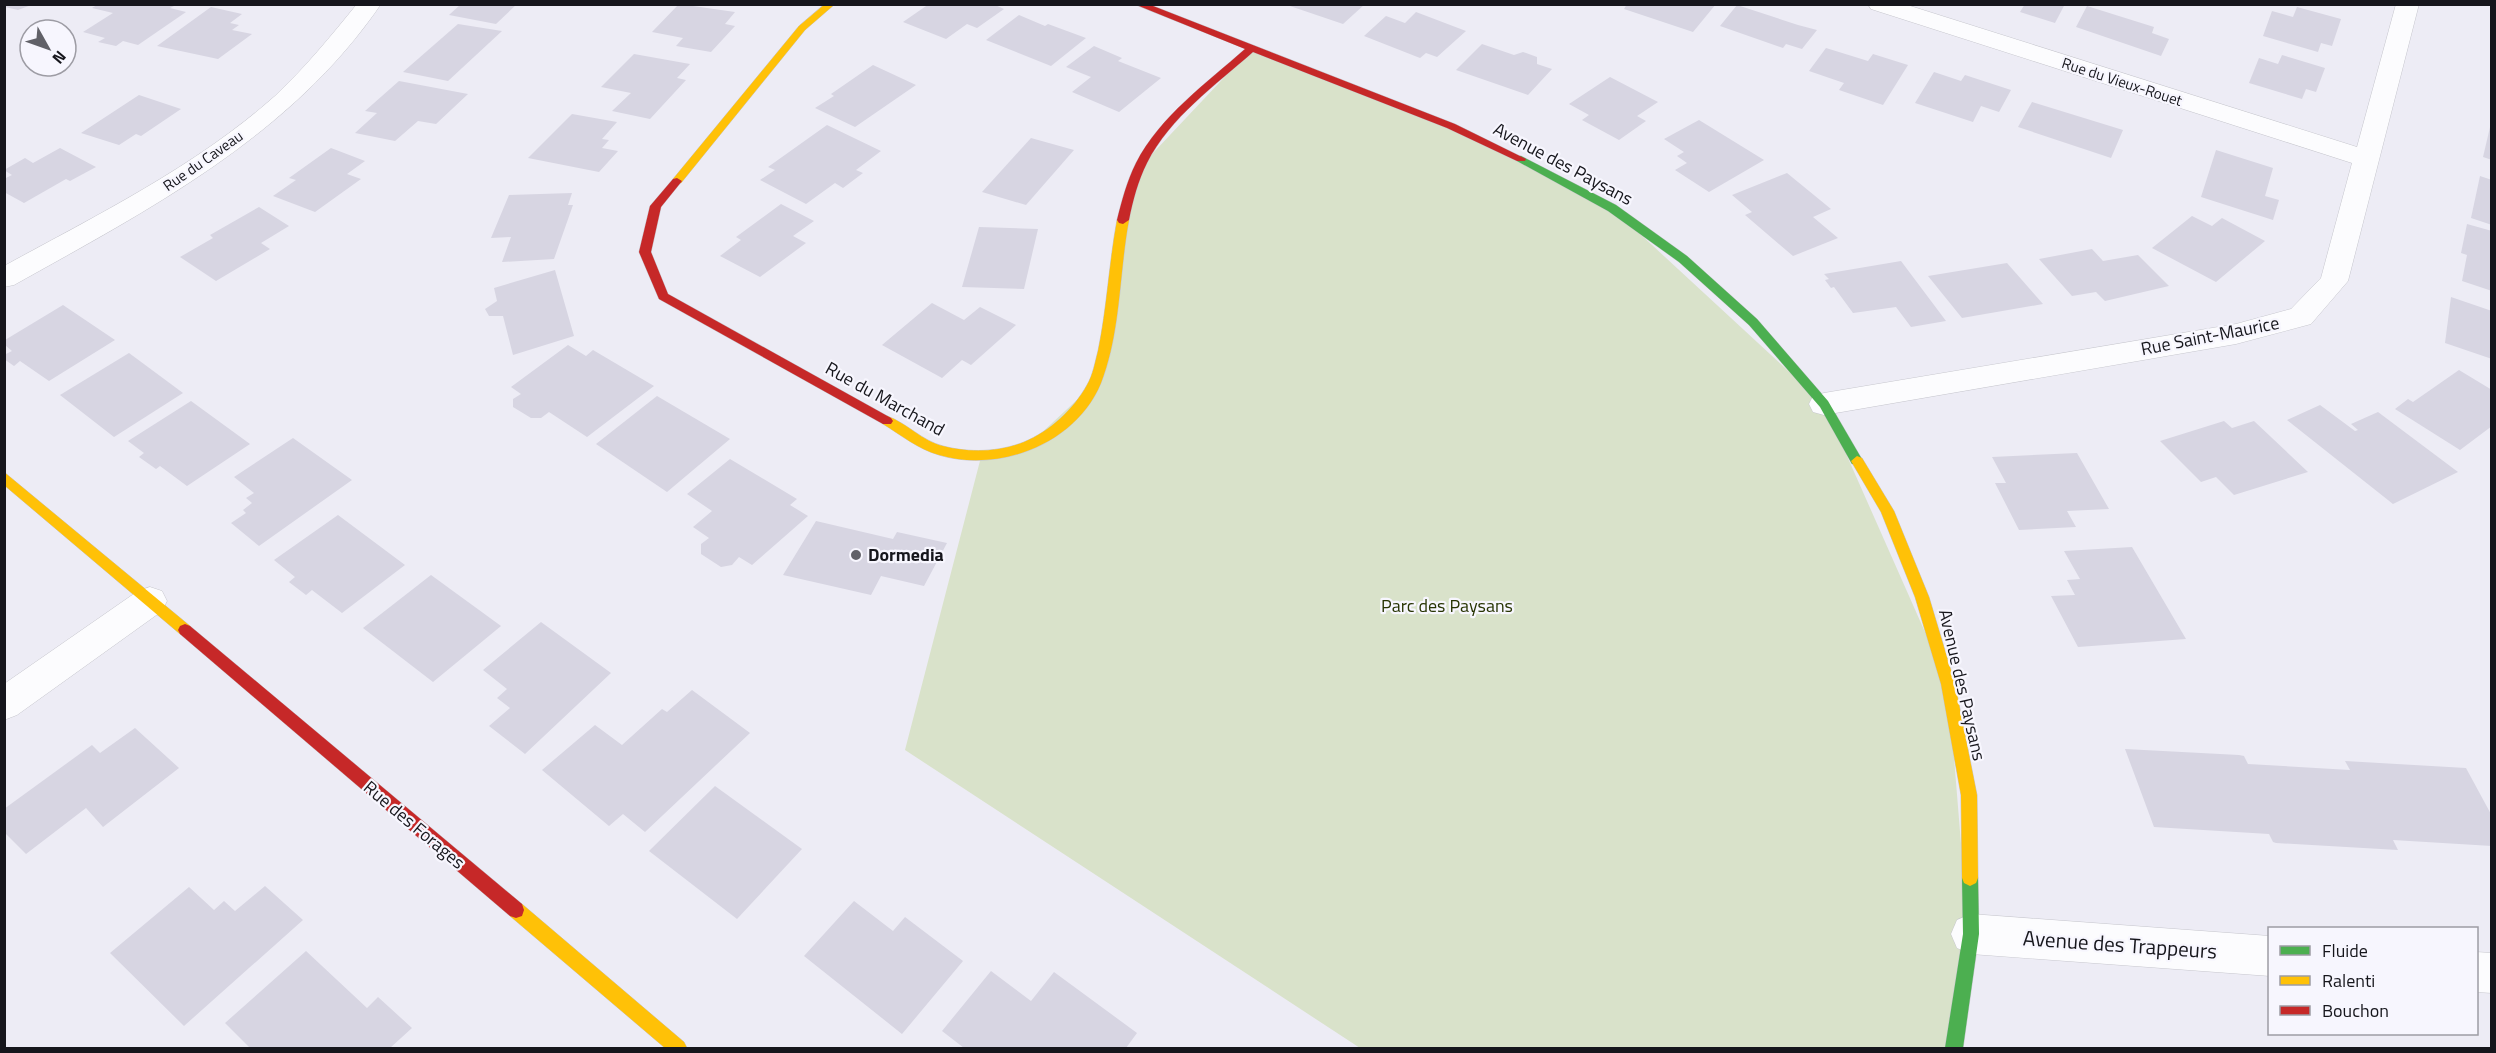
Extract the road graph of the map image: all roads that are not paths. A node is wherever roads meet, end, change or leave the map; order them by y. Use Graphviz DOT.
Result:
graph roads {
  1 [pos="370,4"];
  2 [pos="831,4"];
  3 [pos="1138,4"];
  4 [pos="1879,4"];
  5 [pos="2408,4"];
  6 [pos="1251,50"];
  7 [pos="2366,159"];
  8 [pos="4,278"];
  9 [pos="1824,404"];
  10 [pos="4,477"];
  11 [pos="150,601"];
  12 [pos="4,704"];
  13 [pos="1971,934"];
  14 [pos="2268,956"];
  15 [pos="678,1048"];
  16 [pos="1954,1048"];
  1 -- 8 [label="street, Rue du Caveau"];
  2 -- 6 [label="street, Rue du Marchand"];
  3 -- 6 [label="street, Avenue des Paysans"];
  4 -- 7 [label="street, Rue du Vieux-Rouet"];
  5 -- 7 [label="street, Rue Saint-Maurice"];
  6 -- 9 [label="street, Avenue des Paysans"];
  7 -- 9 [label="street, Rue Saint-Maurice"];
  9 -- 13 [label="street, Avenue des Paysans"];
  10 -- 11 [label="street, Rue des Forages"];
  11 -- 12 [label="street"];
  11 -- 15 [label="street, Rue des Forages"];
  13 -- 14 [label="street, Avenue des Trappeurs"];
  13 -- 16 [label="street, Avenue des Paysans"];
}
